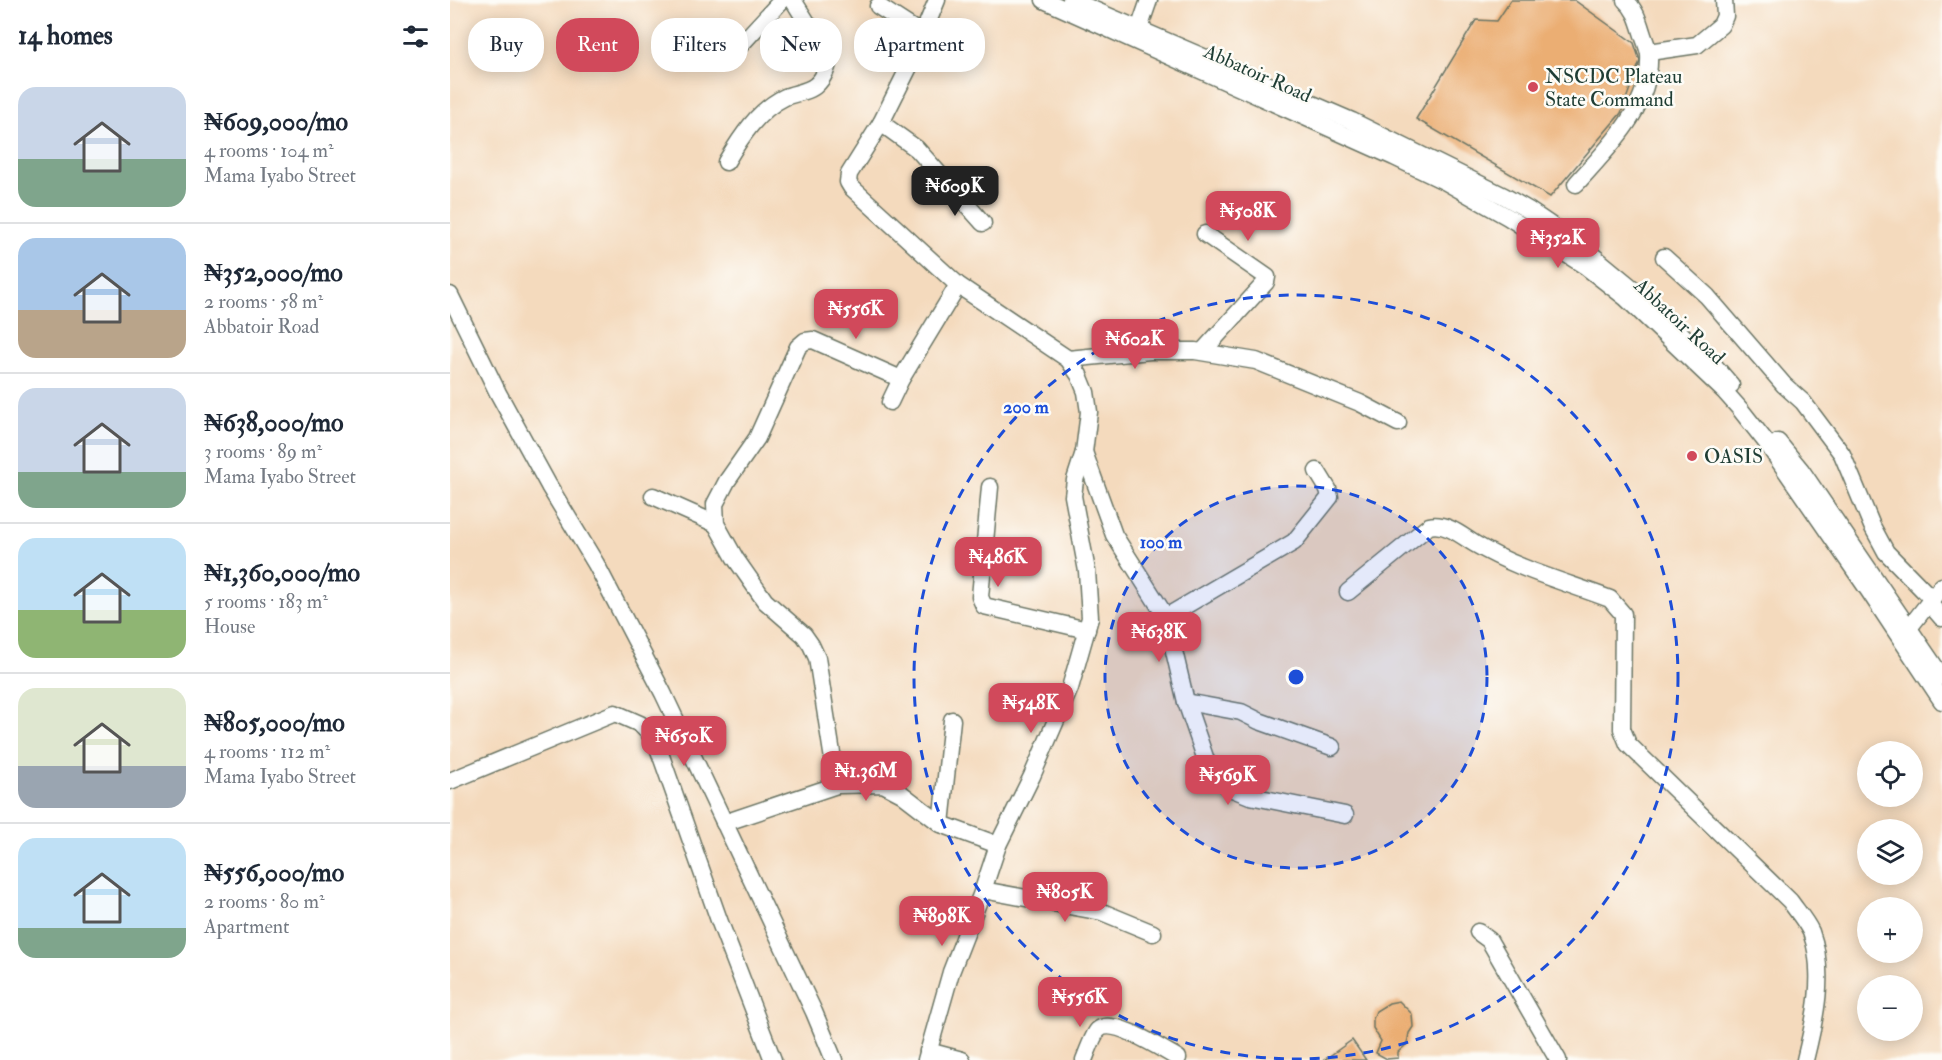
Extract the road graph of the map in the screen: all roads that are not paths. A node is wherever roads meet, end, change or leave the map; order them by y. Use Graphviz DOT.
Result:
graph roads {
  1 [pos="782,0"];
  2 [pos="793,0"];
  3 [pos="937,0"];
  4 [pos="1044,0"];
  5 [pos="1071,0"];
  6 [pos="1149,0"];
  7 [pos="1625,0"];
  8 [pos="1724,0"];
  9 [pos="878,6"];
  10 [pos="897,18"];
  11 [pos="930,18"];
  12 [pos="1139,29"];
  13 [pos="748,37"];
  14 [pos="1649,52"];
  15 [pos="905,72"];
  16 [pos="881,123"];
  17 [pos="726,162"];
  18 [pos="1576,184"];
  19 [pos="983,223"];
  20 [pos="1205,234"];
  21 [pos="1664,257"];
  22 [pos="958,285"];
  23 [pos="450,295"];
  24 [pos="1203,351"];
  25 [pos="1068,359"];
  26 [pos="901,379"];
  27 [pos="890,402"];
  28 [pos="1398,423"];
  29 [pos="1084,452"];
  30 [pos="1317,471"];
  31 [pos="990,487"];
  32 [pos="653,496"];
  33 [pos="716,524"];
  34 [pos="1348,592"];
  35 [pos="1934,596"];
  36 [pos="1166,617"];
  37 [pos="1942,618"];
  38 [pos="1909,627"];
  39 [pos="1087,630"];
  40 [pos="1942,677"];
  41 [pos="1942,701"];
  42 [pos="1186,702"];
  43 [pos="952,720"];
  44 [pos="1332,747"];
  45 [pos="450,781"];
  46 [pos="837,785"];
  47 [pos="1345,815"];
  48 [pos="724,823"];
  49 [pos="942,824"];
  50 [pos="998,845"];
  51 [pos="983,891"];
  52 [pos="1478,932"];
  53 [pos="1153,933"];
  54 [pos="770,1056"];
  55 [pos="927,1056"];
  56 [pos="1178,1058"];
  57 [pos="834,1060"];
  58 [pos="963,1060"];
  59 [pos="1084,1060"];
  60 [pos="1558,1060"];
  61 [pos="1805,1060"];
  1 -- 13 [label="street"];
  2 -- 17 [label="street"];
  3 -- 11 [label="street"];
  4 -- 41 [label="street, Abbatoir Road"];
  5 -- 12 [label="street, Abbatoir Road"];
  6 -- 12 [label="street"];
  7 -- 14 [label="street"];
  8 -- 14 [label="street"];
  9 -- 10 [label="street"];
  12 -- 38 [label="street, Abbatoir Road"];
  14 -- 18 [label="street"];
  15 -- 16 [label="street"];
  16 -- 19 [label="street"];
  16 -- 22 [label="street"];
  20 -- 24 [label="street"];
  21 -- 35 [label="street"];
  22 -- 25 [label="street"];
  22 -- 26 [label="street"];
  23 -- 48 [label="street"];
  24 -- 25 [label="street"];
  24 -- 28 [label="street"];
  25 -- 29 [label="street"];
  26 -- 27 [label="street"];
  26 -- 33 [label="street"];
  29 -- 36 [label="street"];
  29 -- 39 [label="street"];
  30 -- 36 [label="street"];
  31 -- 39 [label="street"];
  32 -- 33 [label="street"];
  33 -- 46 [label="street"];
  34 -- 61 [label="street"];
  35 -- 37 [label="street"];
  35 -- 38 [label="street"];
  36 -- 42 [label="street"];
  38 -- 40 [label="street, Abbatoir Road"];
  39 -- 50 [label="street"];
  42 -- 44 [label="street"];
  42 -- 47 [label="street"];
  43 -- 49 [label="street"];
  45 -- 54 [label="street"];
  46 -- 48 [label="street"];
  46 -- 49 [label="street"];
  48 -- 57 [label="street"];
  49 -- 50 [label="street"];
  50 -- 51 [label="street"];
  51 -- 53 [label="street"];
  51 -- 55 [label="street"];
  52 -- 60 [label="street"];
  55 -- 58 [label="street"];
  56 -- 59 [label="street"];
}
